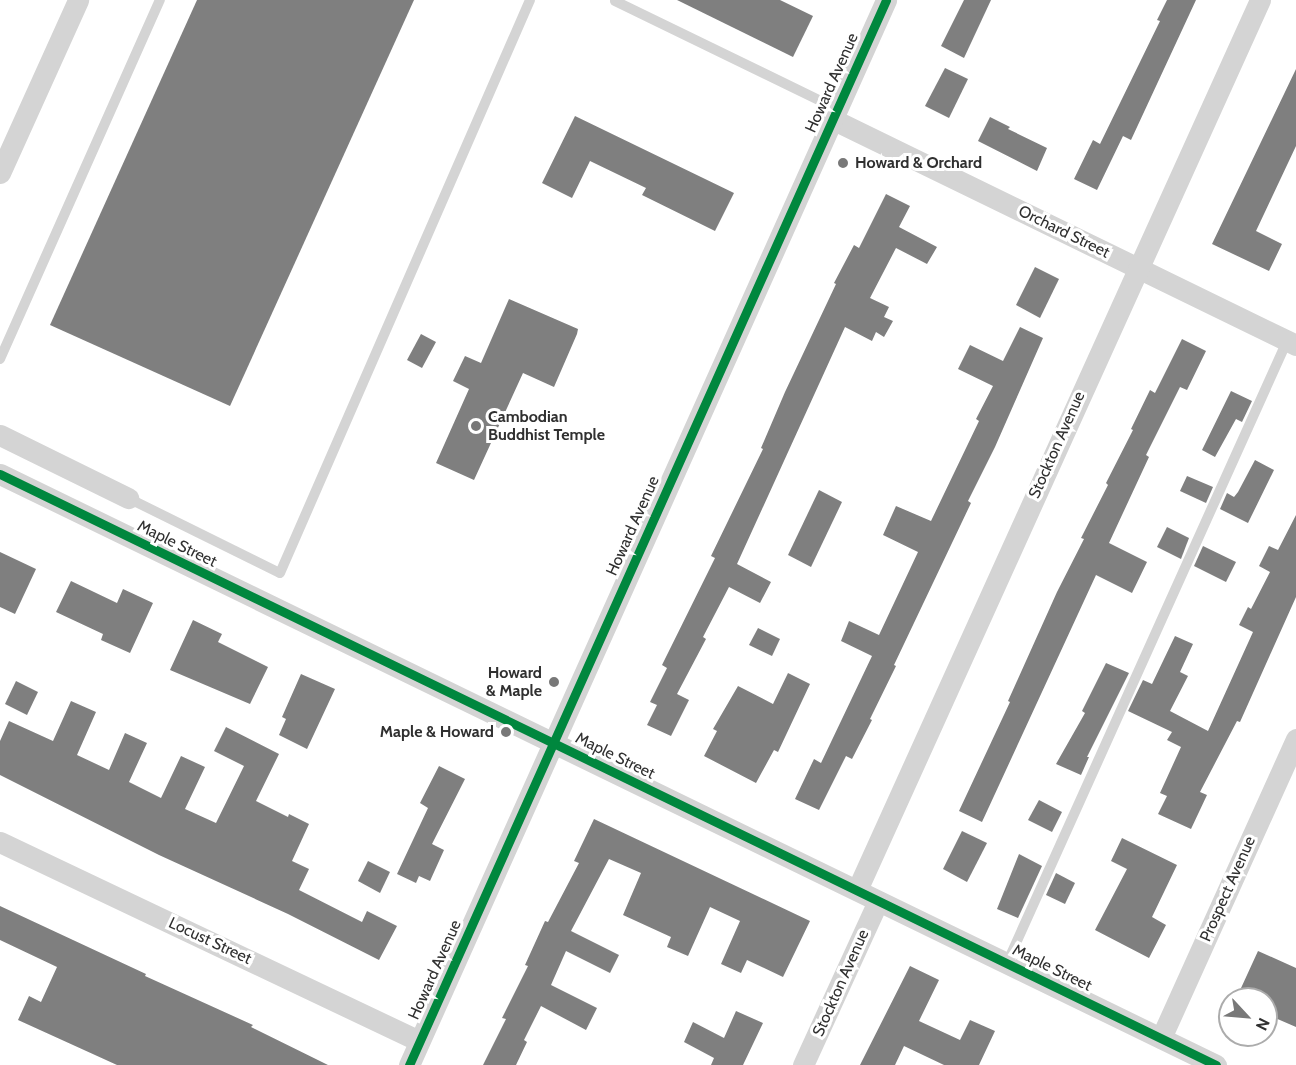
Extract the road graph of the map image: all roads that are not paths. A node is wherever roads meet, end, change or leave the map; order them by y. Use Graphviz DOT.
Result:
graph roads {
  1 [pos="78,0"];
  2 [pos="160,0"];
  3 [pos="530,0"];
  4 [pos="615,0"];
  5 [pos="886,0"];
  6 [pos="1260,0"];
  7 [pos="835,114"];
  8 [pos="0,173"];
  9 [pos="1137,268"];
  10 [pos="1291,343"];
  11 [pos="0,359"];
  12 [pos="0,435"];
  13 [pos="0,474"];
  14 [pos="128,498"];
  15 [pos="1296,739"];
  16 [pos="552,742"];
  17 [pos="0,842"];
  18 [pos="857,890"];
  19 [pos="878,900"];
  20 [pos="1007,963"];
  21 [pos="1161,1038"];
  22 [pos="419,1041"];
  23 [pos="409,1065"];
  24 [pos="804,1065"];
  25 [pos="1216,1065"];
  1 -- 8 [label="street"];
  2 -- 11 [label="lane"];
  3 -- 14 [label="lane"];
  4 -- 7 [label="lane"];
  5 -- 7 [label="street, Howard Avenue"];
  6 -- 9 [label="street, Stockton Avenue"];
  7 -- 9 [label="street, Orchard Street"];
  7 -- 16 [label="street, Howard Avenue"];
  9 -- 10 [label="street, Orchard Street"];
  9 -- 18 [label="street, Stockton Avenue"];
  10 -- 20 [label="lane"];
  12 -- 14 [label="street, Maple Street"];
  13 -- 16 [label="street, Maple Street"];
  15 -- 21 [label="street, Prospect Avenue"];
  16 -- 18 [label="street, Maple Street"];
  16 -- 22 [label="street, Howard Avenue"];
  17 -- 22 [label="street, Locust Street"];
  18 -- 19 [label="street, Maple Street"];
  19 -- 20 [label="street, Maple Street"];
  19 -- 24 [label="street, Stockton Avenue"];
  20 -- 21 [label="street, Maple Street"];
  21 -- 25 [label="street, Maple Street"];
  22 -- 23 [label="street, Howard Avenue"];
}
